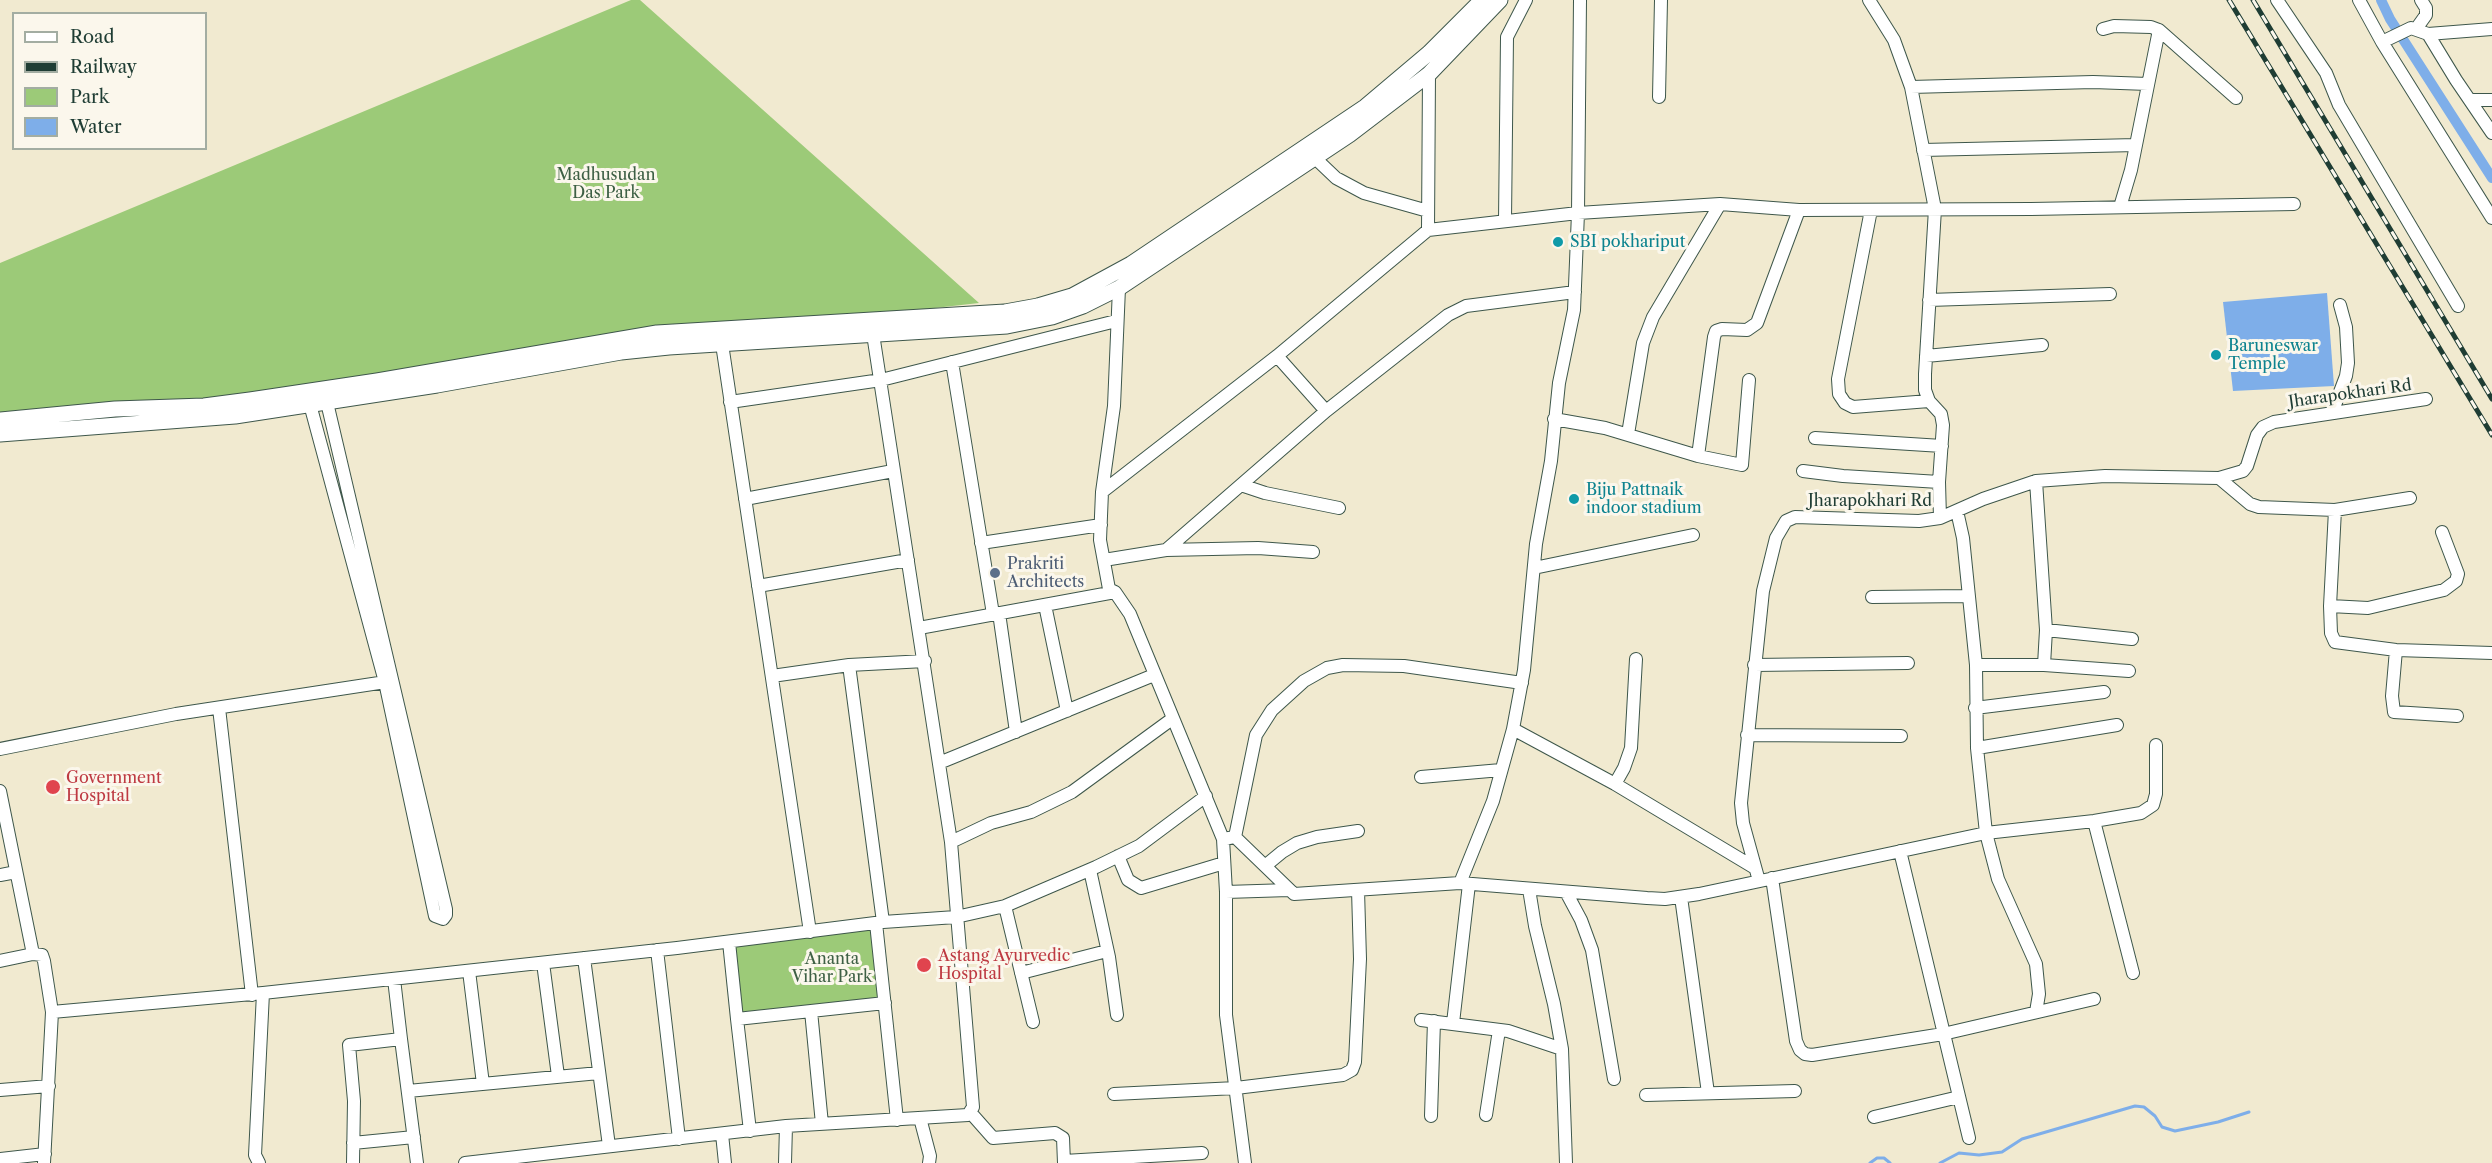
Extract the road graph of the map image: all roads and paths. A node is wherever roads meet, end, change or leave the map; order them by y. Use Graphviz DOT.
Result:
graph roads {
  1 [pos="1482,0"];
  2 [pos="1500,0"];
  3 [pos="1526,0"];
  4 [pos="1580,0"];
  5 [pos="1661,0"];
  6 [pos="1869,0"];
  7 [pos="2277,0"];
  8 [pos="2359,0"];
  9 [pos="2421,0"];
  10 [pos="2103,28"];
  11 [pos="2413,29"];
  12 [pos="2492,29"];
  13 [pos="2159,30"];
  14 [pos="2428,34"];
  15 [pos="2385,40"];
  16 [pos="1429,74"];
  17 [pos="2148,84"];
  18 [pos="1911,87"];
  19 [pos="1659,97"];
  20 [pos="2236,98"];
  21 [pos="2470,100"];
  22 [pos="2492,100"];
  23 [pos="2492,133"];
  24 [pos="2136,145"];
  25 [pos="1923,150"];
  26 [pos="1315,158"];
  27 [pos="1720,204"];
  28 [pos="2294,204"];
  29 [pos="2120,207"];
  30 [pos="1935,209"];
  31 [pos="1799,210"];
  32 [pos="1871,210"];
  33 [pos="1428,211"];
  34 [pos="1578,213"];
  35 [pos="2492,218"];
  36 [pos="1505,220"];
  37 [pos="1428,230"];
  38 [pos="1119,288"];
  39 [pos="1575,292"];
  40 [pos="2110,294"];
  41 [pos="1929,300"];
  42 [pos="2340,305"];
  43 [pos="2458,306"];
  44 [pos="1116,321"];
  45 [pos="873,334"];
  46 [pos="722,344"];
  47 [pos="2043,345"];
  48 [pos="1277,356"];
  49 [pos="1926,356"];
  50 [pos="952,362"];
  51 [pos="881,380"];
  52 [pos="1749,380"];
  53 [pos="326,396"];
  54 [pos="309,399"];
  55 [pos="2426,399"];
  56 [pos="1929,401"];
  57 [pos="730,402"];
  58 [pos="1326,411"];
  59 [pos="2332,413"];
  60 [pos="1554,419"];
  61 [pos="0,420"];
  62 [pos="0,434"];
  63 [pos="1628,434"];
  64 [pos="1815,438"];
  65 [pos="1942,446"];
  66 [pos="1698,456"];
  67 [pos="893,471"];
  68 [pos="1803,471"];
  69 [pos="2219,478"];
  70 [pos="2036,480"];
  71 [pos="1939,482"];
  72 [pos="1241,485"];
  73 [pos="1102,492"];
  74 [pos="2410,498"];
  75 [pos="745,499"];
  76 [pos="1339,508"];
  77 [pos="2335,510"];
  78 [pos="1957,511"];
  79 [pos="1940,518"];
  80 [pos="1101,525"];
  81 [pos="2442,532"];
  82 [pos="1693,535"];
  83 [pos="981,543"];
  84 [pos="1166,550"];
  85 [pos="1313,552"];
  86 [pos="908,560"];
  87 [pos="1104,560"];
  88 [pos="1534,568"];
  89 [pos="758,586"];
  90 [pos="1115,592"];
  91 [pos="1968,596"];
  92 [pos="1872,597"];
  93 [pos="1046,605"];
  94 [pos="2330,606"];
  95 [pos="996,614"];
  96 [pos="919,628"];
  97 [pos="2046,630"];
  98 [pos="2132,639"];
  99 [pos="2396,650"];
  100 [pos="2492,653"];
  101 [pos="1636,658"];
  102 [pos="925,661"];
  103 [pos="1908,663"];
  104 [pos="849,665"];
  105 [pos="1755,665"];
  106 [pos="1976,665"];
  107 [pos="2044,665"];
  108 [pos="2129,671"];
  109 [pos="1154,675"];
  110 [pos="772,676"];
  111 [pos="389,681"];
  112 [pos="1522,683"];
  113 [pos="2104,692"];
  114 [pos="219,708"];
  115 [pos="1975,708"];
  116 [pos="1067,711"];
  117 [pos="2457,716"];
  118 [pos="1172,719"];
  119 [pos="2117,725"];
  120 [pos="1513,729"];
  121 [pos="1016,732"];
  122 [pos="1747,735"];
  123 [pos="1901,736"];
  124 [pos="2156,745"];
  125 [pos="1977,748"];
  126 [pos="0,749"];
  127 [pos="939,764"];
  128 [pos="1502,770"];
  129 [pos="1421,777"];
  130 [pos="1615,784"];
  131 [pos="0,791"];
  132 [pos="1206,796"];
  133 [pos="2094,821"];
  134 [pos="1358,831"];
  135 [pos="1986,833"];
  136 [pos="1229,838"];
  137 [pos="951,842"];
  138 [pos="1900,851"];
  139 [pos="1118,856"];
  140 [pos="1224,863"];
  141 [pos="1265,866"];
  142 [pos="1755,868"];
  143 [pos="1090,870"];
  144 [pos="16,872"];
  145 [pos="0,875"];
  146 [pos="1772,878"];
  147 [pos="1759,881"];
  148 [pos="1464,883"];
  149 [pos="1529,889"];
  150 [pos="1289,890"];
  151 [pos="1358,890"];
  152 [pos="1226,892"];
  153 [pos="1566,892"];
  154 [pos="1681,897"];
  155 [pos="1005,906"];
  156 [pos="956,917"];
  157 [pos="880,923"];
  158 [pos="810,932"];
  159 [pos="729,942"];
  160 [pos="657,950"];
  161 [pos="1107,951"];
  162 [pos="33,954"];
  163 [pos="584,958"];
  164 [pos="0,961"];
  165 [pos="543,963"];
  166 [pos="469,971"];
  167 [pos="1021,973"];
  168 [pos="2133,973"];
  169 [pos="394,979"];
  170 [pos="257,994"];
  171 [pos="2094,999"];
  172 [pos="885,1003"];
  173 [pos="811,1011"];
  174 [pos="52,1012"];
  175 [pos="2036,1012"];
  176 [pos="1117,1015"];
  177 [pos="737,1019"];
  178 [pos="1033,1022"];
  179 [pos="1453,1023"];
  180 [pos="1499,1030"];
  181 [pos="1943,1034"];
  182 [pos="401,1039"];
  183 [pos="1562,1049"];
  184 [pos="599,1073"];
  185 [pos="558,1076"];
  186 [pos="1614,1079"];
  187 [pos="483,1084"];
  188 [pos="49,1086"];
  189 [pos="1236,1088"];
  190 [pos="0,1090"];
  191 [pos="408,1091"];
  192 [pos="1795,1091"];
  193 [pos="1708,1093"];
  194 [pos="1114,1094"];
  195 [pos="1646,1095"];
  196 [pos="1959,1097"];
  197 [pos="970,1112"];
  198 [pos="1486,1115"];
  199 [pos="1431,1116"];
  200 [pos="1874,1117"];
  201 [pos="920,1118"];
  202 [pos="897,1120"];
  203 [pos="822,1124"];
  204 [pos="786,1126"];
  205 [pos="750,1131"];
  206 [pos="722,1134"];
  207 [pos="414,1137"];
  208 [pos="679,1138"];
  209 [pos="1969,1138"];
  210 [pos="353,1143"];
  211 [pos="609,1146"];
  212 [pos="1202,1153"];
  213 [pos="0,1159"];
  214 [pos="44,1159"];
  215 [pos="521,1160"];
  216 [pos="1064,1162"];
  217 [pos="259,1163"];
  218 [pos="353,1163"];
  219 [pos="417,1163"];
  220 [pos="465,1163"];
  221 [pos="725,1163"];
  222 [pos="785,1163"];
  223 [pos="929,1163"];
  224 [pos="1245,1163"];
  225 [pos="1566,1163"];
  1 -- 53 [label="main road"];
  2 -- 16 [label="main road"];
  3 -- 36 [label="street"];
  4 -- 34 [label="street"];
  5 -- 19 [label="street"];
  6 -- 18 [label="street"];
  7 -- 43 [label="street"];
  8 -- 15 [label="street"];
  9 -- 11 [label="street"];
  10 -- 13 [label="street"];
  11 -- 14 [label="street"];
  11 -- 15 [label="street"];
  12 -- 14 [label="street"];
  13 -- 17 [label="street"];
  13 -- 20 [label="street"];
  14 -- 21 [label="street"];
  15 -- 35 [label="street"];
  16 -- 26 [label="main road"];
  16 -- 33 [label="street"];
  17 -- 18 [label="street"];
  17 -- 24 [label="street"];
  18 -- 25 [label="street"];
  21 -- 22 [label="street"];
  21 -- 23 [label="street"];
  24 -- 25 [label="street"];
  24 -- 29 [label="street"];
  25 -- 30 [label="street"];
  26 -- 33 [label="street"];
  26 -- 38 [label="main road"];
  27 -- 31 [label="street"];
  27 -- 34 [label="street"];
  27 -- 63 [label="street"];
  28 -- 29 [label="street"];
  29 -- 30 [label="street"];
  30 -- 32 [label="street"];
  30 -- 41 [label="street"];
  31 -- 32 [label="street"];
  31 -- 66 [label="street"];
  32 -- 56 [label="street"];
  33 -- 37 [label="street"];
  34 -- 36 [label="street"];
  34 -- 39 [label="street"];
  36 -- 37 [label="street"];
  37 -- 48 [label="street"];
  38 -- 44 [label="street"];
  38 -- 45 [label="main road"];
  39 -- 58 [label="street"];
  39 -- 60 [label="street"];
  40 -- 41 [label="street"];
  41 -- 49 [label="street"];
  42 -- 59 [label="street"];
  44 -- 50 [label="street"];
  44 -- 73 [label="street"];
  45 -- 46 [label="main road"];
  45 -- 51 [label="street"];
  46 -- 53 [label="main road"];
  46 -- 57 [label="street"];
  47 -- 49 [label="street"];
  48 -- 58 [label="street"];
  48 -- 73 [label="street"];
  49 -- 56 [label="street"];
  50 -- 51 [label="street"];
  50 -- 83 [label="street"];
  51 -- 57 [label="street"];
  51 -- 67 [label="street"];
  52 -- 66 [label="street"];
  53 -- 54 [label="main road"];
  53 -- 111 [label="street"];
  54 -- 61 [label="main road"];
  54 -- 62 [label="main road"];
  54 -- 111 [label="street"];
  55 -- 59 [label="street, Jharapokhari Rd"];
  56 -- 65 [label="street"];
  57 -- 75 [label="street"];
  58 -- 72 [label="street"];
  59 -- 69 [label="street, Jharapokhari Rd"];
  60 -- 63 [label="street"];
  60 -- 88 [label="street"];
  63 -- 66 [label="street"];
  64 -- 65 [label="street"];
  65 -- 71 [label="street"];
  67 -- 75 [label="street"];
  67 -- 86 [label="street"];
  68 -- 71 [label="street"];
  69 -- 70 [label="street, Jharapokhari Rd"];
  69 -- 77 [label="street"];
  70 -- 78 [label="street, Jharapokhari Rd"];
  70 -- 97 [label="street"];
  71 -- 79 [label="street"];
  72 -- 76 [label="street"];
  72 -- 84 [label="street"];
  73 -- 80 [label="street"];
  74 -- 77 [label="street"];
  75 -- 89 [label="street"];
  77 -- 94 [label="street"];
  78 -- 79 [label="street, Jharapokhari Rd"];
  78 -- 91 [label="street"];
  79 -- 105 [label="street, Jharapokhari Rd"];
  80 -- 83 [label="street"];
  80 -- 87 [label="street"];
  81 -- 94 [label="street"];
  82 -- 88 [label="street"];
  83 -- 95 [label="street"];
  84 -- 85 [label="street"];
  84 -- 87 [label="street"];
  86 -- 89 [label="street"];
  86 -- 96 [label="street"];
  87 -- 90 [label="street"];
  88 -- 112 [label="street"];
  89 -- 110 [label="street"];
  90 -- 93 [label="street"];
  90 -- 109 [label="street"];
  91 -- 92 [label="street"];
  91 -- 106 [label="street"];
  93 -- 95 [label="street"];
  93 -- 116 [label="street"];
  94 -- 99 [label="street"];
  95 -- 96 [label="street"];
  95 -- 121 [label="street"];
  96 -- 102 [label="street"];
  97 -- 98 [label="street"];
  97 -- 107 [label="street"];
  99 -- 100 [label="street"];
  99 -- 117 [label="street"];
  101 -- 130 [label="street"];
  102 -- 104 [label="street"];
  102 -- 127 [label="street"];
  103 -- 105 [label="street"];
  104 -- 110 [label="street"];
  104 -- 157 [label="street"];
  105 -- 122 [label="street, Jharapokhari Rd"];
  106 -- 107 [label="street"];
  106 -- 115 [label="street"];
  107 -- 108 [label="street"];
  109 -- 116 [label="street"];
  109 -- 118 [label="street"];
  110 -- 158 [label="street"];
  111 -- 111 [label="street"];
  111 -- 114 [label="street"];
  112 -- 120 [label="street"];
  112 -- 136 [label="street"];
  113 -- 115 [label="street"];
  114 -- 126 [label="street"];
  114 -- 170 [label="street"];
  115 -- 125 [label="street"];
  116 -- 121 [label="street"];
  118 -- 132 [label="street"];
  118 -- 137 [label="street"];
  119 -- 125 [label="street"];
  120 -- 128 [label="street"];
  120 -- 130 [label="street"];
  121 -- 127 [label="street"];
  122 -- 123 [label="street"];
  122 -- 142 [label="street, Jharapokhari Rd"];
  124 -- 133 [label="street"];
  125 -- 135 [label="street"];
  127 -- 137 [label="street"];
  128 -- 129 [label="street"];
  128 -- 148 [label="street"];
  130 -- 142 [label="street"];
  131 -- 144 [label="street"];
  132 -- 136 [label="street"];
  132 -- 139 [label="street"];
  133 -- 135 [label="street"];
  133 -- 168 [label="street"];
  134 -- 141 [label="street"];
  135 -- 138 [label="street"];
  135 -- 175 [label="street"];
  136 -- 140 [label="street"];
  136 -- 141 [label="street"];
  137 -- 156 [label="street"];
  138 -- 146 [label="street"];
  138 -- 181 [label="street"];
  139 -- 140 [label="street"];
  139 -- 143 [label="street"];
  140 -- 152 [label="street"];
  141 -- 150 [label="street"];
  142 -- 147 [label="street, Jharapokhari Rd"];
  143 -- 155 [label="street"];
  143 -- 161 [label="street"];
  144 -- 145 [label="street"];
  144 -- 162 [label="street"];
  146 -- 147 [label="street"];
  146 -- 181 [label="street"];
  147 -- 154 [label="street"];
  148 -- 149 [label="street"];
  148 -- 151 [label="street"];
  148 -- 179 [label="street"];
  149 -- 153 [label="street"];
  149 -- 183 [label="street"];
  150 -- 151 [label="street"];
  150 -- 152 [label="street"];
  151 -- 189 [label="street"];
  152 -- 189 [label="street"];
  153 -- 154 [label="street"];
  153 -- 186 [label="street"];
  154 -- 193 [label="street"];
  155 -- 156 [label="street"];
  155 -- 167 [label="street"];
  156 -- 157 [label="street"];
  156 -- 197 [label="street"];
  157 -- 158 [label="street"];
  157 -- 172 [label="street"];
  158 -- 159 [label="street"];
  159 -- 160 [label="street"];
  159 -- 177 [label="street"];
  160 -- 163 [label="street"];
  160 -- 208 [label="street"];
  161 -- 167 [label="street"];
  161 -- 176 [label="street"];
  162 -- 164 [label="street"];
  162 -- 174 [label="street"];
  163 -- 165 [label="street"];
  163 -- 184 [label="street"];
  165 -- 166 [label="street"];
  165 -- 185 [label="street"];
  166 -- 169 [label="street"];
  166 -- 187 [label="street"];
  167 -- 178 [label="street"];
  169 -- 170 [label="street"];
  169 -- 182 [label="street"];
  170 -- 174 [label="street"];
  170 -- 217 [label="street"];
  171 -- 175 [label="street"];
  172 -- 173 [label="street"];
  172 -- 202 [label="street"];
  173 -- 177 [label="street"];
  173 -- 203 [label="street"];
  174 -- 188 [label="street"];
  175 -- 181 [label="street"];
  177 -- 205 [label="street"];
  179 -- 180 [label="street"];
  179 -- 199 [label="street"];
  180 -- 183 [label="street"];
  180 -- 198 [label="street"];
  181 -- 196 [label="street"];
  182 -- 191 [label="street"];
  182 -- 210 [label="street"];
  183 -- 225 [label="street"];
  184 -- 185 [label="street"];
  184 -- 211 [label="street"];
  185 -- 187 [label="street"];
  187 -- 191 [label="street"];
  188 -- 190 [label="street"];
  188 -- 214 [label="street"];
  189 -- 194 [label="street"];
  189 -- 224 [label="street"];
  191 -- 207 [label="street"];
  192 -- 193 [label="street"];
  193 -- 195 [label="street"];
  196 -- 200 [label="street"];
  196 -- 209 [label="street"];
  197 -- 201 [label="street"];
  197 -- 216 [label="street"];
  201 -- 202 [label="street"];
  201 -- 223 [label="street"];
  202 -- 203 [label="street"];
  203 -- 204 [label="street"];
  204 -- 205 [label="street"];
  204 -- 222 [label="street"];
  205 -- 206 [label="street"];
  206 -- 208 [label="street"];
  206 -- 221 [label="street"];
  207 -- 210 [label="street"];
  207 -- 219 [label="street"];
  208 -- 211 [label="street"];
  210 -- 218 [label="street"];
  211 -- 215 [label="street"];
  212 -- 216 [label="street"];
  213 -- 214 [label="street"];
  215 -- 220 [label="street"];
}
